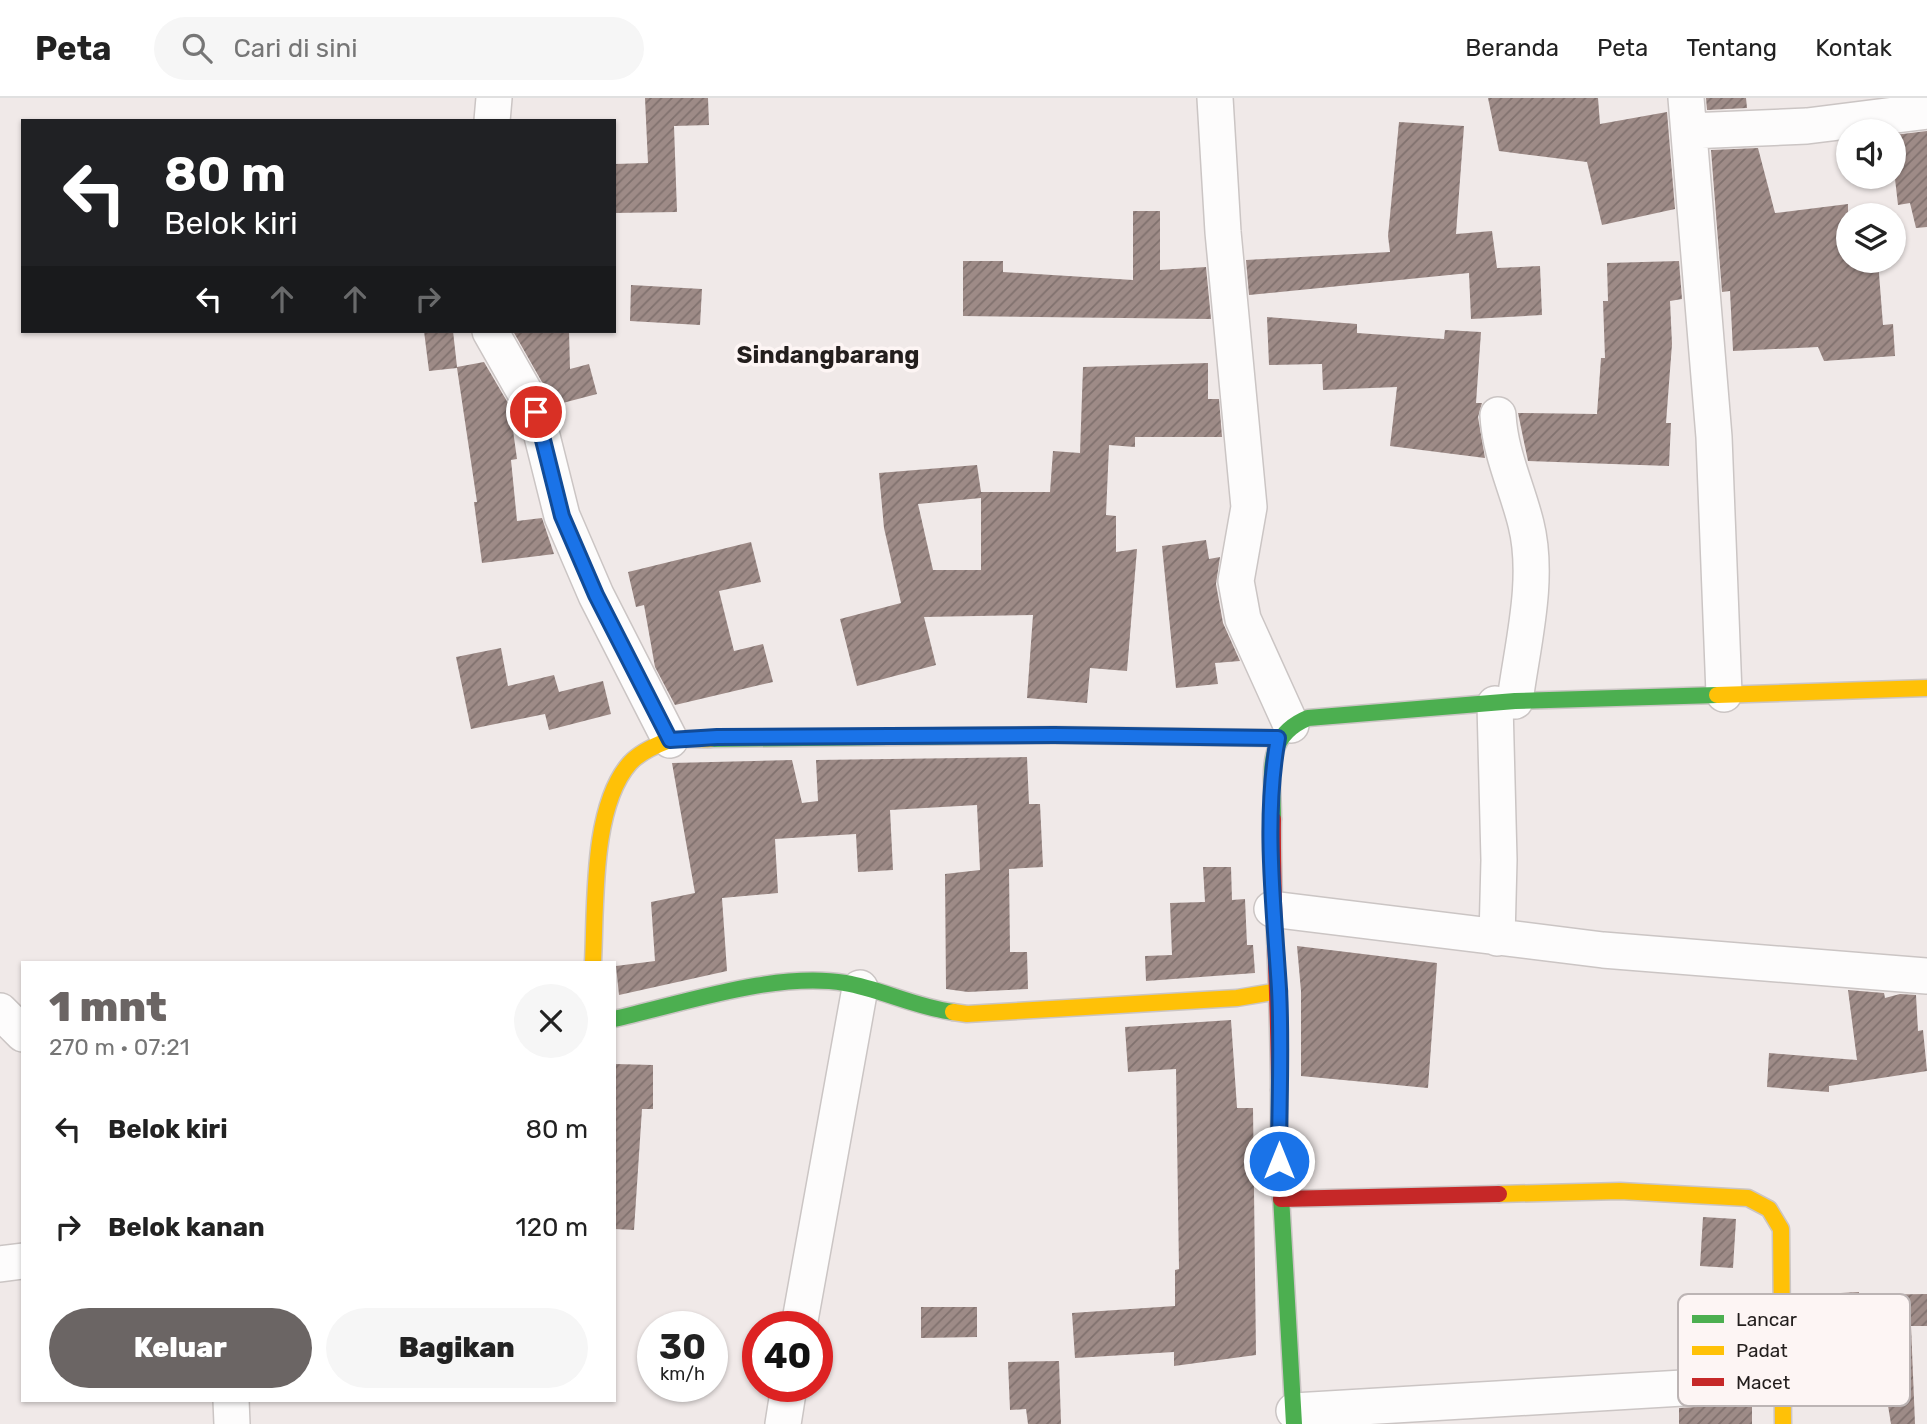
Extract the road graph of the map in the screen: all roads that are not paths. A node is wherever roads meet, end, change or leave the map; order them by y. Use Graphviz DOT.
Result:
graph roads {
  1 [pos="494,98"];
  2 [pos="1214,98"];
  3 [pos="1927,111"];
  4 [pos="1687,114"];
  5 [pos="492,119"];
  6 [pos="492,333"];
  7 [pos="1498,415"];
  8 [pos="1927,688"];
  9 [pos="1724,694"];
  10 [pos="1505,703"];
  11 [pos="1284,732"];
  12 [pos="670,740"];
  13 [pos="1272,909"];
  14 [pos="1497,938"];
  15 [pos="593,961"];
  16 [pos="1927,976"];
  17 [pos="860,988"];
  18 [pos="1279,992"];
  19 [pos="0,1011"];
  20 [pos="616,1019"];
  21 [pos="21,1032"];
  22 [pos="1281,1199"];
  23 [pos="21,1261"];
  24 [pos="0,1264"];
  25 [pos="1782,1294"];
  26 [pos="802,1311"];
  27 [pos="1678,1390"];
  28 [pos="231,1402"];
  29 [pos="786,1402"];
  30 [pos="1783,1406"];
  31 [pos="1294,1417"];
  32 [pos="232,1424"];
  33 [pos="783,1424"];
  34 [pos="1783,1424"];
  1 -- 5 [label="street"];
  2 -- 11 [label="street"];
  3 -- 4 [label="street"];
  4 -- 9 [label="street"];
  6 -- 12 [label="street"];
  7 -- 10 [label="street"];
  8 -- 9 [label="street"];
  9 -- 10 [label="street"];
  10 -- 11 [label="street"];
  10 -- 14 [label="street"];
  11 -- 12 [label="street"];
  11 -- 13 [label="street"];
  12 -- 15 [label="street"];
  13 -- 14 [label="street"];
  13 -- 18 [label="street"];
  14 -- 16 [label="street"];
  17 -- 18 [label="street"];
  17 -- 20 [label="street"];
  17 -- 26 [label="street"];
  18 -- 22 [label="street"];
  19 -- 21 [label="street"];
  22 -- 25 [label="street"];
  22 -- 31 [label="street"];
  23 -- 24 [label="street"];
  27 -- 31 [label="street"];
  28 -- 32 [label="street"];
  29 -- 33 [label="street"];
  30 -- 34 [label="street"];
}
